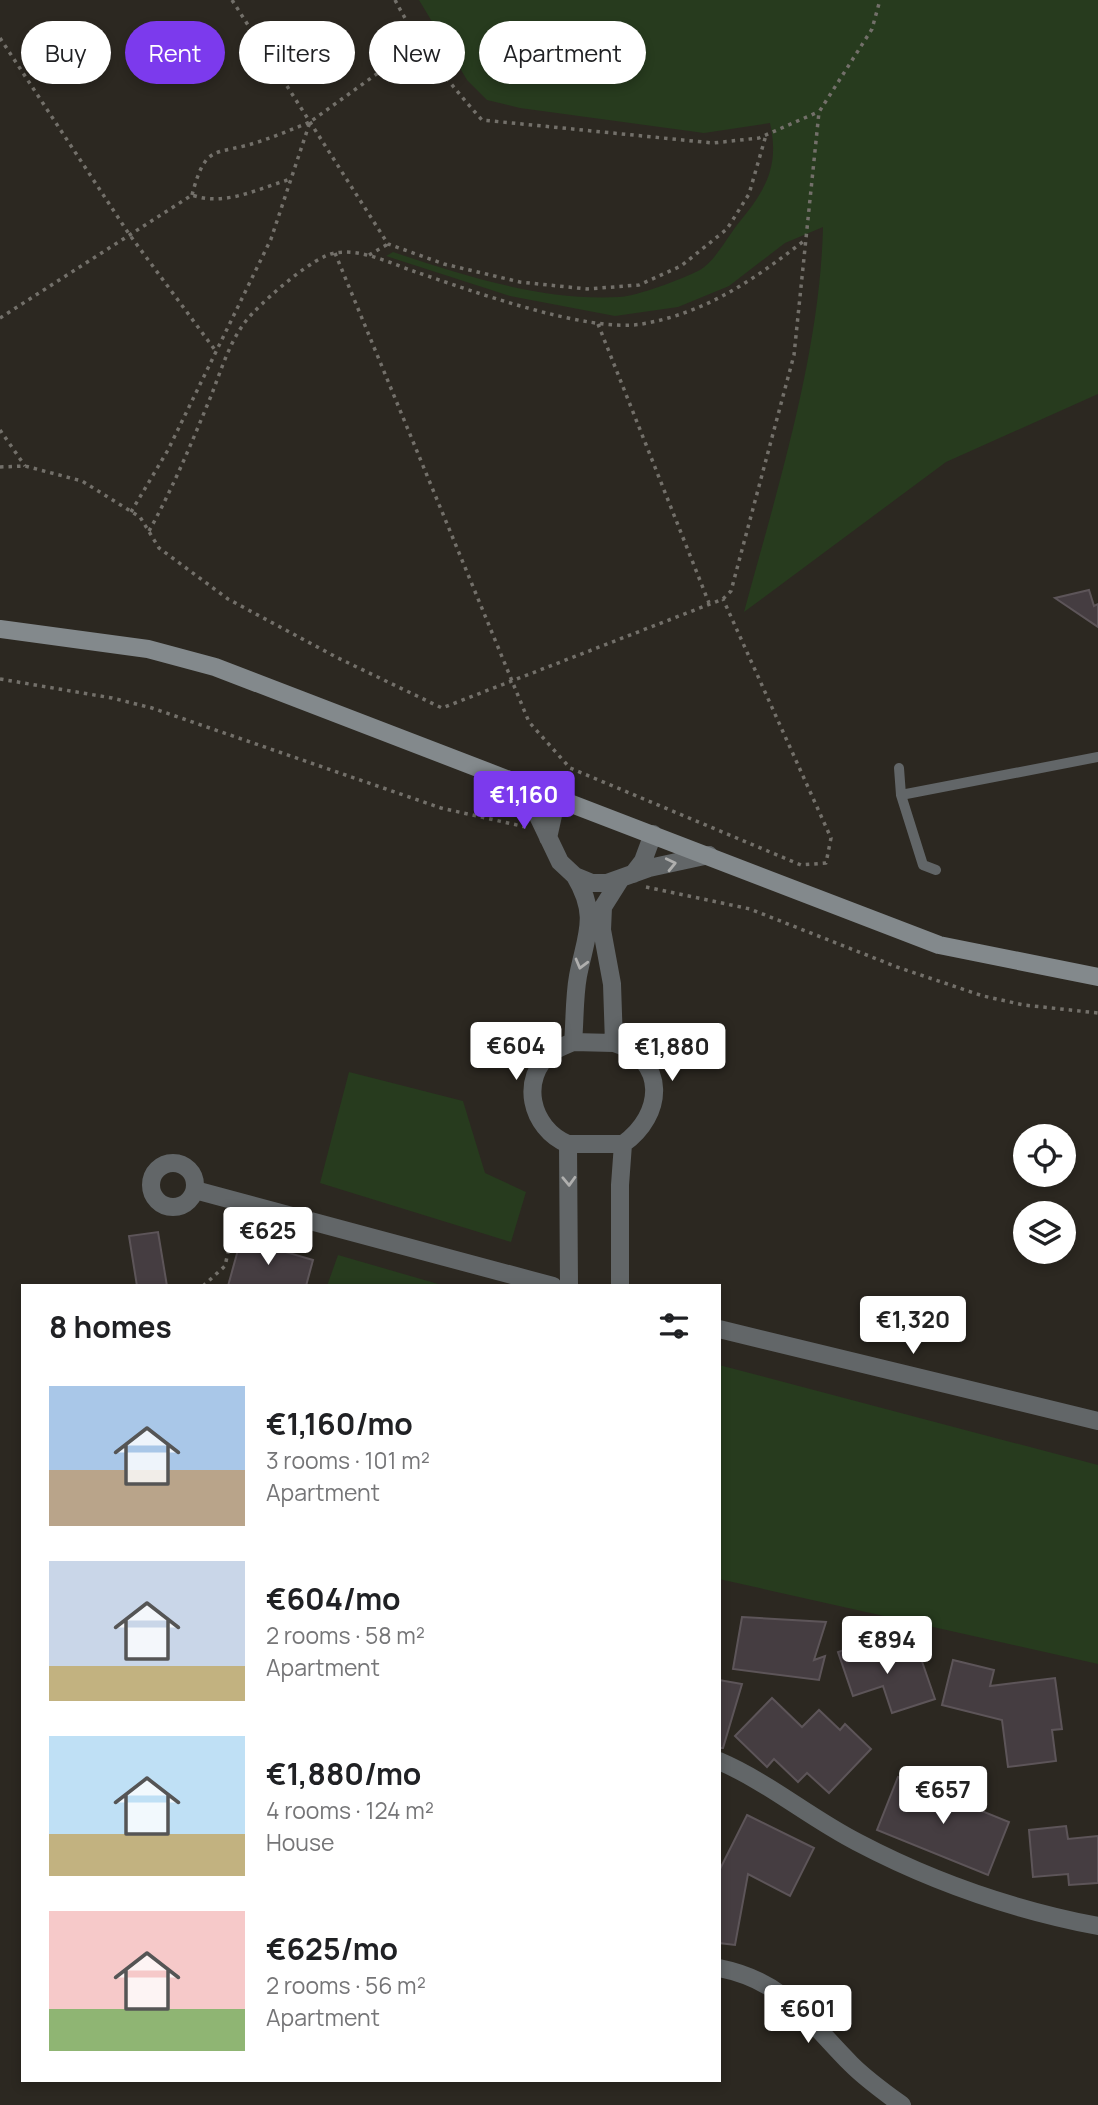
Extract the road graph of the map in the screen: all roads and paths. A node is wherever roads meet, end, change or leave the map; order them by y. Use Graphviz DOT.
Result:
graph roads {
  1 [pos="232,0"];
  2 [pos="395,0"];
  3 [pos="880,0"];
  4 [pos="408,21"];
  5 [pos="0,38"];
  6 [pos="369,79"];
  7 [pos="451,84"];
  8 [pos="818,112"];
  9 [pos="310,122"];
  10 [pos="766,135"];
  11 [pos="291,179"];
  12 [pos="192,195"];
  13 [pos="129,234"];
  14 [pos="805,240"];
  15 [pos="388,244"];
  16 [pos="335,253"];
  17 [pos="369,256"];
  18 [pos="0,318"];
  19 [pos="598,324"];
  20 [pos="216,351"];
  21 [pos="0,430"];
  22 [pos="25,466"];
  23 [pos="0,467"];
  24 [pos="131,512"];
  25 [pos="149,531"];
  26 [pos="723,599"];
  27 [pos="709,603"];
  28 [pos="0,629"];
  29 [pos="0,679"];
  30 [pos="511,681"];
  31 [pos="1098,757"];
  32 [pos="899,768"];
  33 [pos="515,783"];
  34 [pos="901,795"];
  35 [pos="556,797"];
  36 [pos="653,834"];
  37 [pos="540,836"];
  38 [pos="709,855"];
  39 [pos="936,870"];
  40 [pos="575,876"];
  41 [pos="630,880"];
  42 [pos="1098,967"];
  43 [pos="1059,969"];
  44 [pos="1098,977"];
  45 [pos="1098,1013"];
  46 [pos="573,1042"];
  47 [pos="614,1043"];
  48 [pos="568,1144"];
  49 [pos="623,1144"];
  50 [pos="195,1190"];
  51 [pos="240,1200"];
  52 [pos="205,1284"];
  53 [pos="546,1284"];
  54 [pos="569,1284"];
  55 [pos="620,1284"];
  56 [pos="721,1329"];
  57 [pos="1098,1422"];
  58 [pos="721,1762"];
  59 [pos="1098,1926"];
  60 [pos="721,1969"];
  61 [pos="902,2105"];
  1 -- 9 [label="path"];
  2 -- 4 [label="path"];
  3 -- 8 [label="path"];
  5 -- 13 [label="path"];
  6 -- 9 [label="path"];
  7 -- 10 [label="path"];
  8 -- 10 [label="path"];
  8 -- 14 [label="path"];
  9 -- 11 [label="path"];
  9 -- 12 [label="path"];
  9 -- 15 [label="path"];
  10 -- 15 [label="path"];
  11 -- 12 [label="path"];
  11 -- 20 [label="path"];
  12 -- 13 [label="path"];
  13 -- 18 [label="path"];
  13 -- 20 [label="path"];
  14 -- 19 [label="path"];
  14 -- 26 [label="path"];
  15 -- 17 [label="path"];
  16 -- 17 [label="path"];
  16 -- 25 [label="path"];
  16 -- 30 [label="path"];
  17 -- 19 [label="path"];
  19 -- 27 [label="path"];
  20 -- 24 [label="path"];
  21 -- 22 [label="path"];
  22 -- 23 [label="path"];
  22 -- 24 [label="path"];
  24 -- 25 [label="path"];
  25 -- 30 [label="path"];
  26 -- 27 [label="path"];
  26 -- 30 [label="path"];
  27 -- 30 [label="path"];
  28 -- 33 [label="main road"];
  29 -- 37 [label="path"];
  31 -- 34 [label="lane"];
  32 -- 34 [label="lane"];
  33 -- 35 [label="main road"];
  33 -- 37 [label="street"];
  34 -- 39 [label="lane"];
  35 -- 36 [label="main road"];
  35 -- 37 [label="street"];
  36 -- 38 [label="main road"];
  36 -- 41 [label="street"];
  37 -- 40 [label="street"];
  41 -- 38 [label="street, one-way"];
  38 -- 43 [label="main road"];
  40 -- 41 [label="street"];
  40 -- 46 [label="street, one-way"];
  41 -- 45 [label="path"];
  41 -- 47 [label="street"];
  42 -- 43 [label="lane"];
  43 -- 44 [label="main road"];
  46 -- 47 [label="street"];
  46 -- 48 [label="street"];
  47 -- 49 [label="street"];
  48 -- 49 [label="street"];
  48 -- 54 [label="street, one-way"];
  49 -- 55 [label="street"];
  50 -- 51 [label="street"];
  51 -- 52 [label="path"];
  51 -- 53 [label="street"];
  56 -- 57 [label="street"];
  58 -- 59 [label="street"];
  60 -- 61 [label="street"];
}
